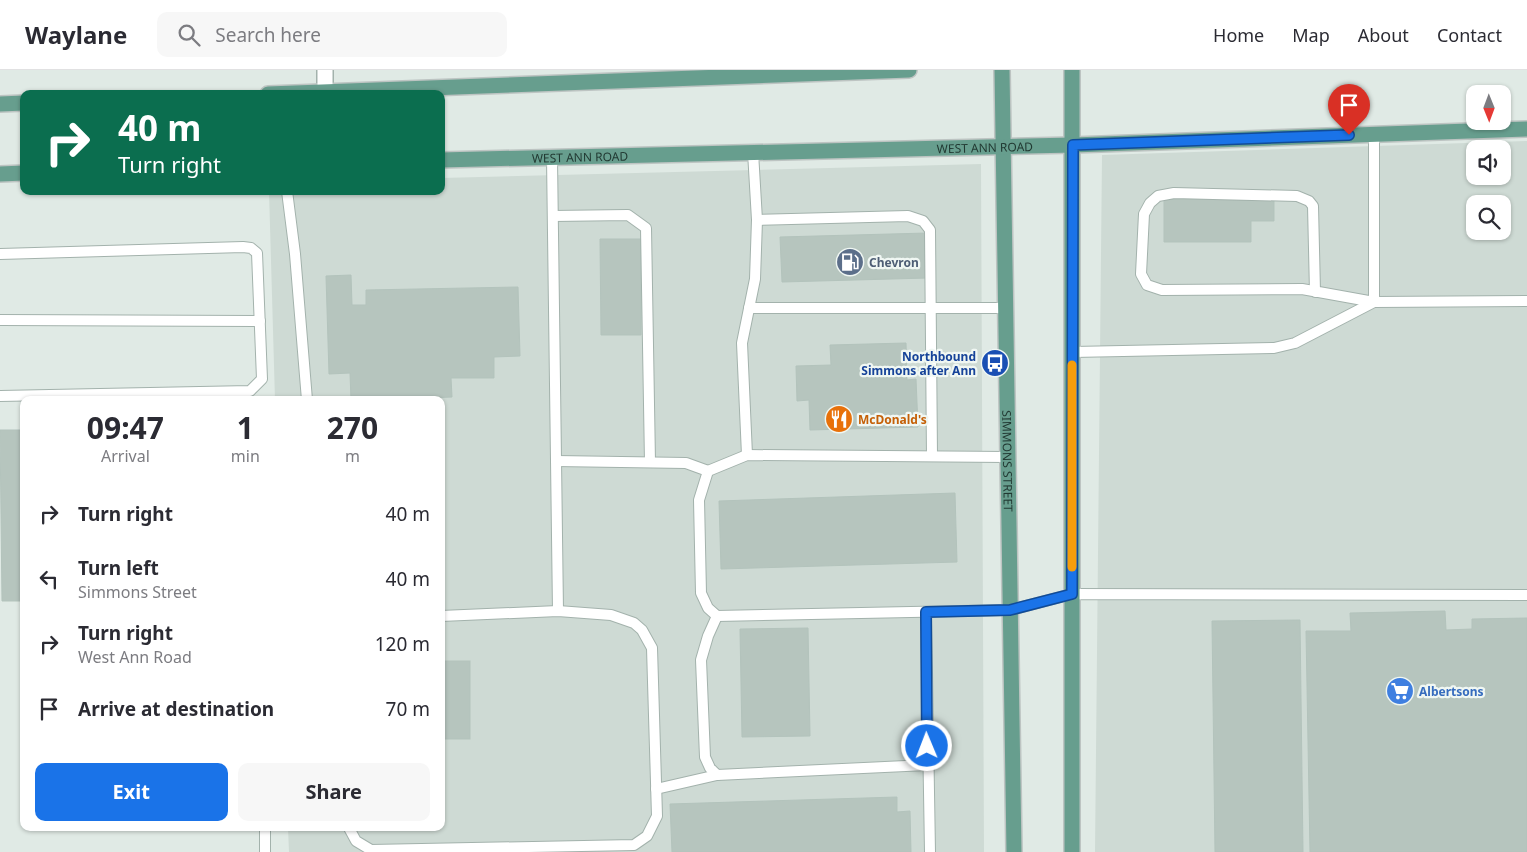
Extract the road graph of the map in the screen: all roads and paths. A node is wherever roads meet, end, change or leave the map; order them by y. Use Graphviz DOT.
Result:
graph roads {
  1 [pos="325,70"];
  2 [pos="909,70"];
  3 [pos="1002,70"];
  4 [pos="1072,70"];
  5 [pos="666,74"];
  6 [pos="325,90"];
  7 [pos="379,90"];
  8 [pos="20,103"];
  9 [pos="0,104"];
  10 [pos="1527,129"];
  11 [pos="1374,134"];
  12 [pos="1073,145"];
  13 [pos="1003,147"];
  14 [pos="754,152"];
  15 [pos="552,158"];
  16 [pos="445,160"];
  17 [pos="20,173"];
  18 [pos="0,174"];
  19 [pos="288,195"];
  20 [pos="553,216"];
  21 [pos="757,220"];
  22 [pos="0,254"];
  23 [pos="1315,292"];
  24 [pos="1527,300"];
  25 [pos="1374,302"];
  26 [pos="749,308"];
  27 [pos="931,308"];
  28 [pos="1005,308"];
  29 [pos="0,320"];
  30 [pos="260,321"];
  31 [pos="1072,352"];
  32 [pos="0,396"];
  33 [pos="250,396"];
  34 [pos="307,396"];
  35 [pos="747,455"];
  36 [pos="932,456"];
  37 [pos="1007,457"];
  38 [pos="556,461"];
  39 [pos="650,462"];
  40 [pos="708,471"];
  41 [pos="1072,594"];
  42 [pos="1527,595"];
  43 [pos="1010,610"];
  44 [pos="558,611"];
  45 [pos="926,612"];
  46 [pos="445,616"];
  47 [pos="717,616"];
  48 [pos="927,765"];
  49 [pos="717,775"];
  50 [pos="656,789"];
  51 [pos="264,831"];
  52 [pos="351,831"];
  53 [pos="265,852"];
  54 [pos="930,852"];
  55 [pos="1014,852"];
  56 [pos="1072,852"];
  1 -- 6 [label="street"];
  2 -- 5 [label="main road"];
  3 -- 13 [label="main road, SIMMONS STREET"];
  4 -- 12 [label="main road"];
  5 -- 7 [label="main road"];
  8 -- 9 [label="main road"];
  10 -- 11 [label="main road, WEST ANN ROAD"];
  11 -- 12 [label="main road, WEST ANN ROAD"];
  11 -- 25 [label="lane"];
  12 -- 13 [label="main road, WEST ANN ROAD"];
  12 -- 31 [label="main road"];
  13 -- 14 [label="main road, WEST ANN ROAD"];
  13 -- 28 [label="main road, SIMMONS STREET"];
  14 -- 15 [label="main road, WEST ANN ROAD"];
  14 -- 21 [label="lane"];
  15 -- 16 [label="main road, WEST ANN ROAD"];
  15 -- 20 [label="lane"];
  17 -- 18 [label="main road"];
  19 -- 34 [label="lane"];
  20 -- 38 [label="lane"];
  20 -- 39 [label="lane"];
  21 -- 26 [label="lane"];
  21 -- 27 [label="lane"];
  22 -- 30 [label="lane"];
  23 -- 23 [label="lane"];
  23 -- 25 [label="lane"];
  24 -- 25 [label="lane"];
  25 -- 31 [label="lane"];
  26 -- 27 [label="lane"];
  26 -- 35 [label="lane"];
  27 -- 28 [label="lane"];
  27 -- 36 [label="lane"];
  28 -- 37 [label="main road, SIMMONS STREET"];
  29 -- 30 [label="lane"];
  30 -- 33 [label="lane"];
  31 -- 41 [label="main road"];
  32 -- 33 [label="lane"];
  35 -- 36 [label="lane"];
  35 -- 40 [label="lane"];
  36 -- 37 [label="lane"];
  37 -- 43 [label="main road, SIMMONS STREET"];
  38 -- 39 [label="lane"];
  38 -- 44 [label="lane"];
  39 -- 40 [label="lane"];
  40 -- 47 [label="lane"];
  41 -- 42 [label="lane"];
  41 -- 43 [label="lane"];
  41 -- 56 [label="main road"];
  43 -- 45 [label="lane"];
  43 -- 55 [label="main road, SIMMONS STREET"];
  44 -- 46 [label="lane"];
  44 -- 50 [label="lane"];
  45 -- 47 [label="lane"];
  45 -- 48 [label="lane"];
  47 -- 49 [label="lane"];
  48 -- 49 [label="lane"];
  48 -- 54 [label="lane"];
  49 -- 50 [label="lane"];
  50 -- 52 [label="lane"];
  51 -- 53 [label="lane"];
}
